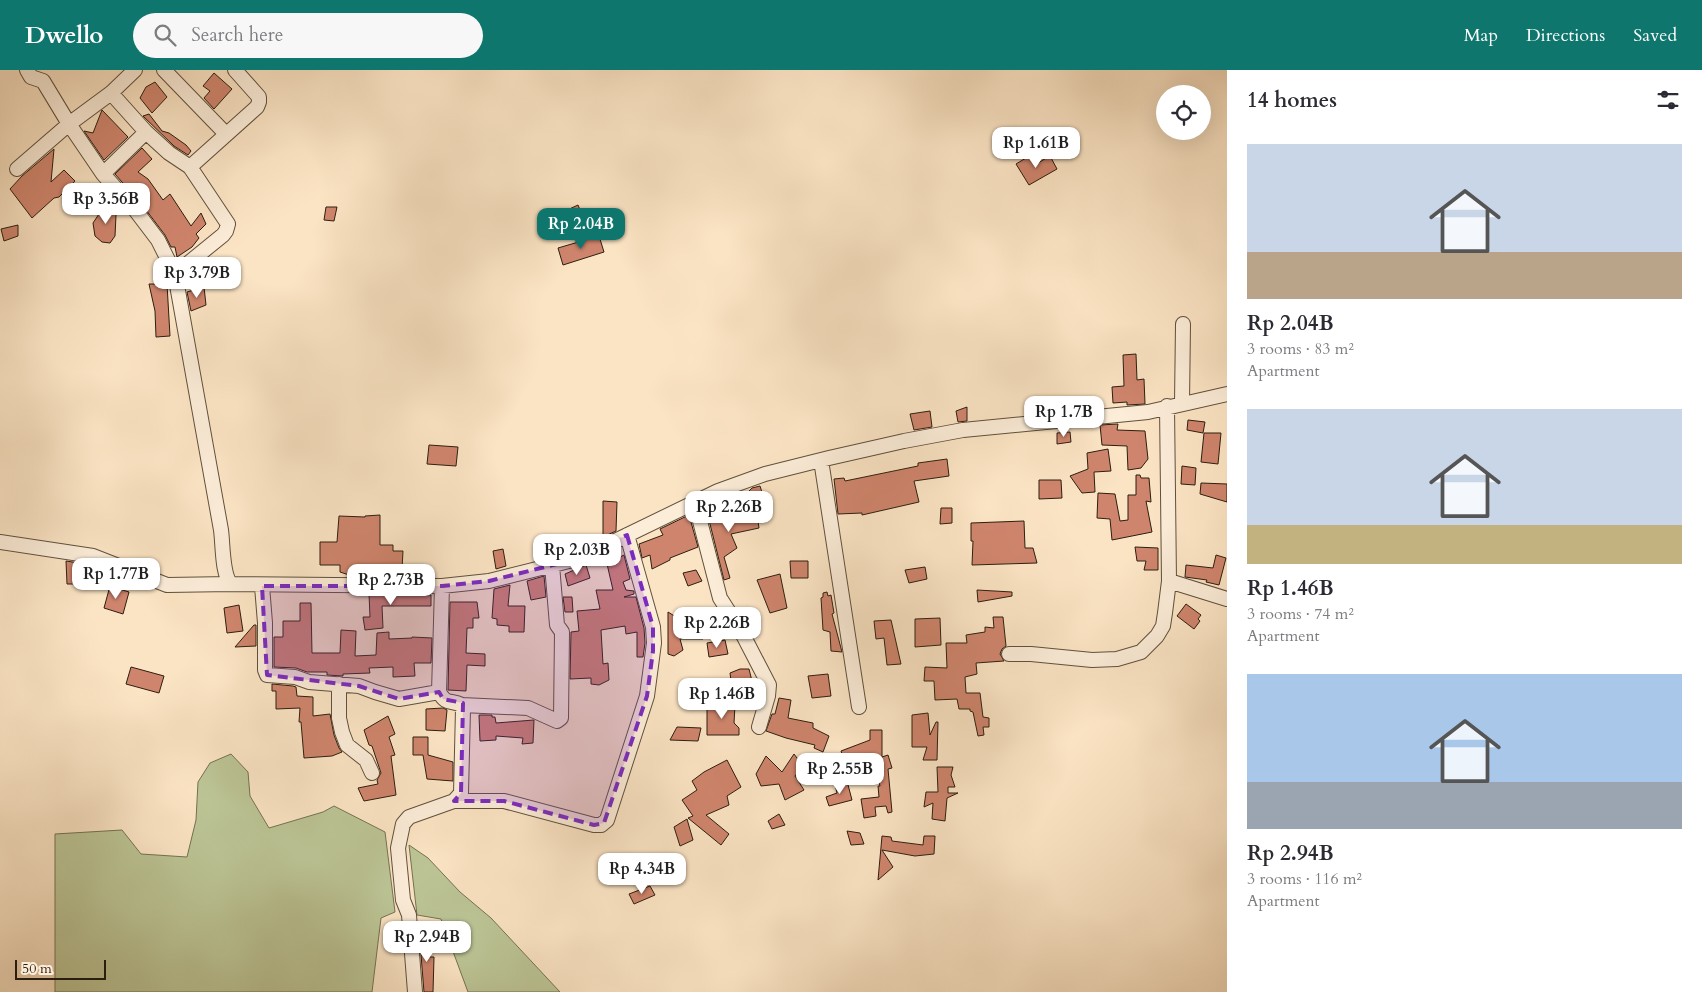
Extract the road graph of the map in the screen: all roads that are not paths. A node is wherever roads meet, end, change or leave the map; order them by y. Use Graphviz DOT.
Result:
graph roads {
  1 [pos="27,70"];
  2 [pos="135,70"];
  3 [pos="164,70"];
  4 [pos="235,70"];
  5 [pos="111,93"];
  6 [pos="69,124"];
  7 [pos="146,132"];
  8 [pos="226,134"];
  9 [pos="190,167"];
  10 [pos="18,169"];
  11 [pos="103,174"];
  12 [pos="175,274"];
  13 [pos="1183,324"];
  14 [pos="1227,394"];
  15 [pos="1182,403"];
  16 [pos="1167,406"];
  17 [pos="821,460"];
  18 [pos="695,502"];
  19 [pos="628,535"];
  20 [pos="0,542"];
  21 [pos="552,565"];
  22 [pos="1169,581"];
  23 [pos="231,584"];
  24 [pos="262,586"];
  25 [pos="442,586"];
  26 [pos="1227,599"];
  27 [pos="1009,654"];
  28 [pos="339,684"];
  29 [pos="439,692"];
  30 [pos="462,705"];
  31 [pos="859,707"];
  32 [pos="759,727"];
  33 [pos="372,773"];
  34 [pos="454,801"];
  35 [pos="415,992"];
  1 -- 6 [label="street"];
  2 -- 5 [label="street"];
  3 -- 8 [label="street"];
  4 -- 8 [label="street"];
  5 -- 6 [label="street"];
  5 -- 7 [label="street"];
  6 -- 10 [label="street"];
  6 -- 11 [label="street"];
  7 -- 9 [label="street"];
  7 -- 11 [label="street"];
  8 -- 9 [label="street"];
  9 -- 12 [label="street"];
  11 -- 12 [label="street"];
  12 -- 23 [label="street"];
  13 -- 15 [label="street"];
  14 -- 15 [label="street"];
  15 -- 16 [label="street"];
  16 -- 17 [label="street"];
  16 -- 22 [label="street"];
  17 -- 18 [label="street"];
  17 -- 31 [label="street"];
  18 -- 19 [label="street"];
  18 -- 32 [label="street"];
  19 -- 21 [label="street"];
  19 -- 34 [label="street"];
  20 -- 23 [label="street"];
  21 -- 25 [label="street"];
  21 -- 30 [label="street"];
  22 -- 26 [label="street"];
  22 -- 27 [label="street"];
  23 -- 24 [label="street"];
  24 -- 25 [label="street"];
  24 -- 28 [label="street"];
  25 -- 29 [label="street"];
  28 -- 29 [label="street"];
  28 -- 33 [label="street"];
  29 -- 30 [label="street"];
  30 -- 34 [label="street"];
  34 -- 35 [label="street"];
}
